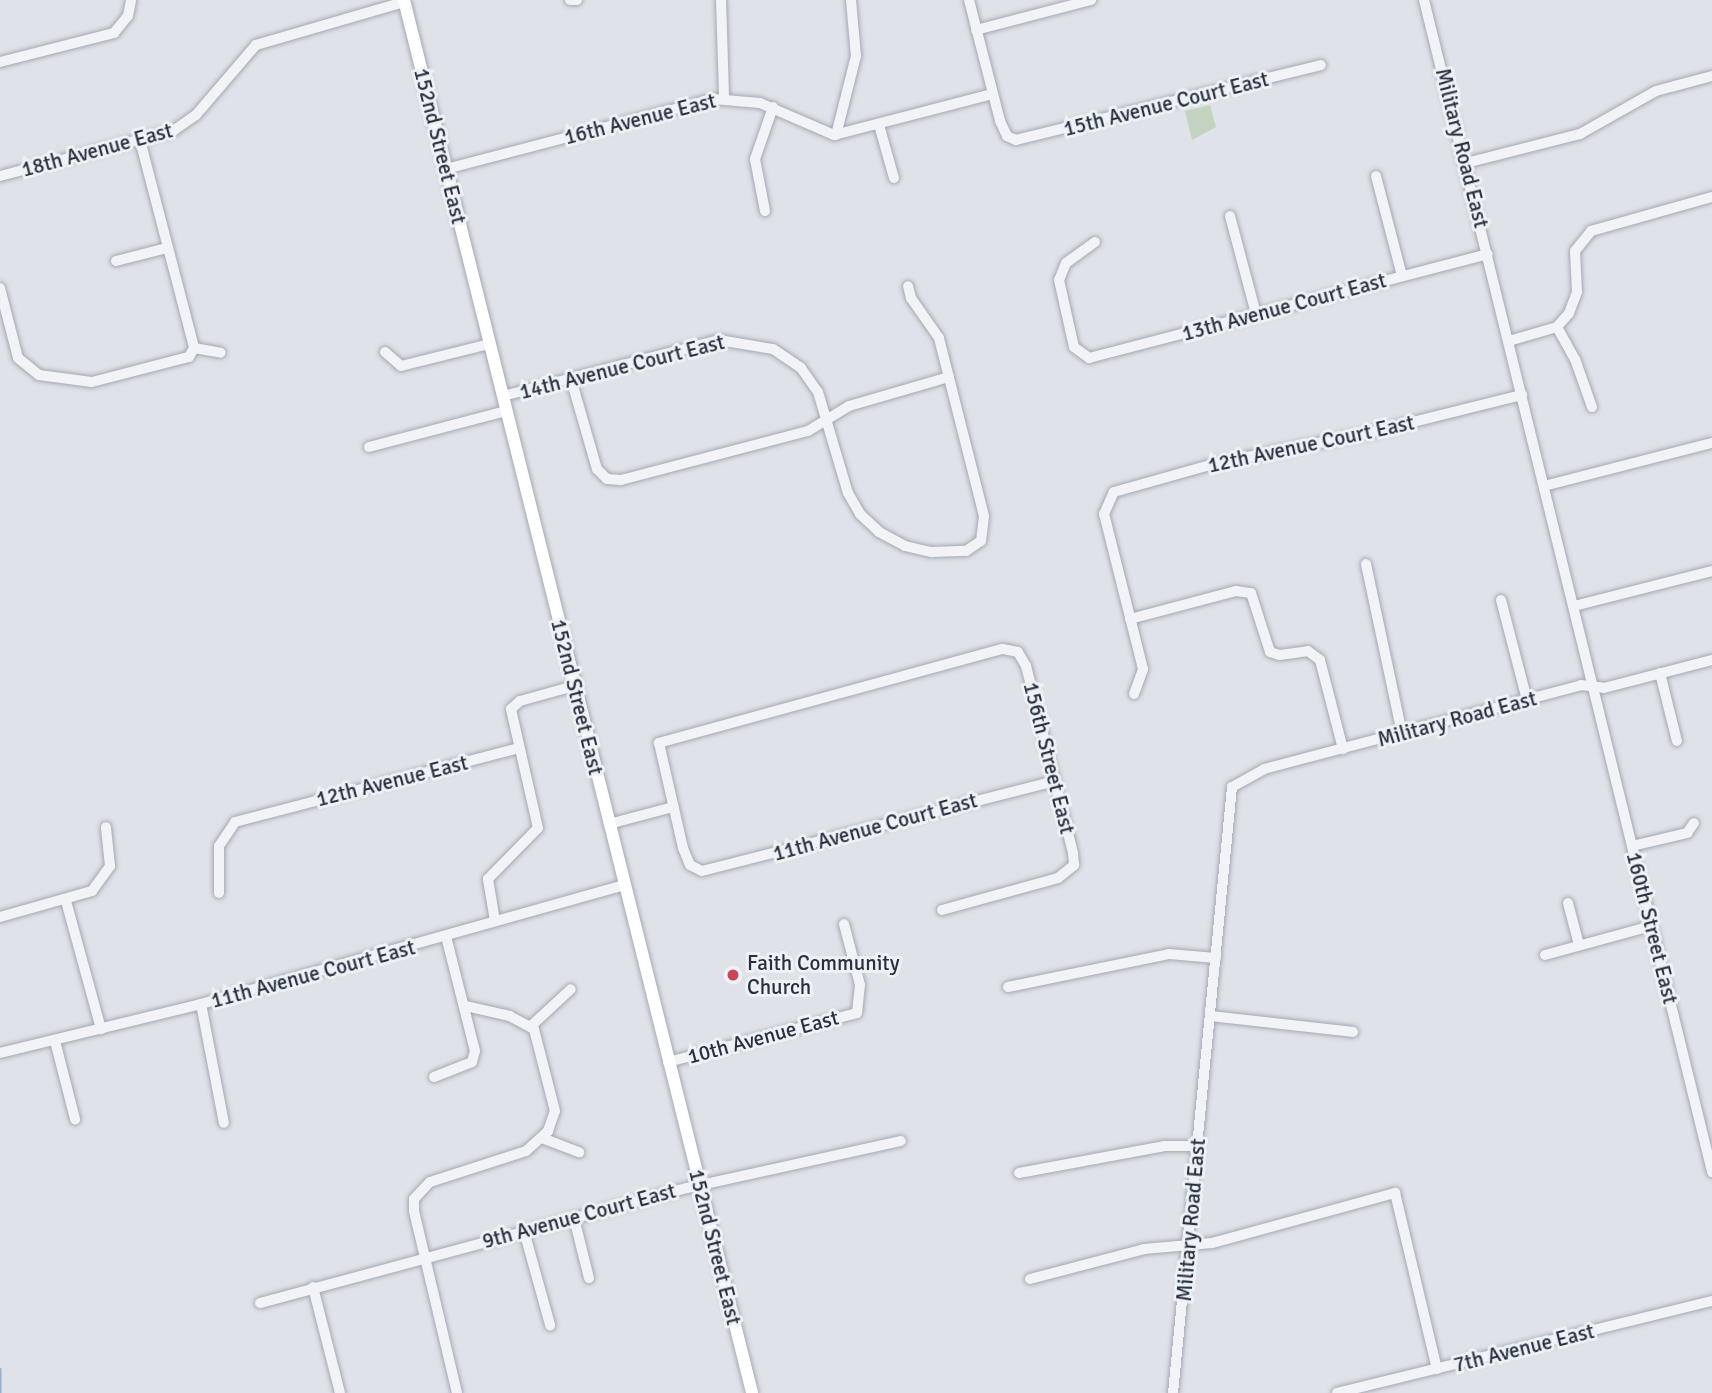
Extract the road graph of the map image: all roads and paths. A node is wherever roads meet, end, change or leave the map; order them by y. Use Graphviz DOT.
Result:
graph roads {
  1 [pos="131,0"];
  2 [pos="720,0"];
  3 [pos="851,0"];
  4 [pos="969,0"];
  5 [pos="1091,0"];
  6 [pos="1424,0"];
  7 [pos="404,1"];
  8 [pos="976,30"];
  9 [pos="0,62"];
  10 [pos="1321,65"];
  11 [pos="1712,76"];
  12 [pos="992,94"];
  13 [pos="724,98"];
  14 [pos="773,107"];
  15 [pos="879,125"];
  16 [pos="836,135"];
  17 [pos="140,140"];
  18 [pos="1466,163"];
  19 [pos="446,169"];
  20 [pos="0,176"];
  21 [pos="1376,176"];
  22 [pos="894,178"];
  23 [pos="1712,197"];
  24 [pos="765,211"];
  25 [pos="1230,216"];
  26 [pos="1095,242"];
  27 [pos="167,248"];
  28 [pos="1488,254"];
  29 [pos="116,261"];
  30 [pos="1402,276"];
  31 [pos="908,286"];
  32 [pos="0,288"];
  33 [pos="1256,314"];
  34 [pos="1557,327"];
  35 [pos="1509,341"];
  36 [pos="489,344"];
  37 [pos="194,348"];
  38 [pos="386,352"];
  39 [pos="221,353"];
  40 [pos="949,377"];
  41 [pos="571,379"];
  42 [pos="1522,395"];
  43 [pos="503,396"];
  44 [pos="1592,407"];
  45 [pos="506,411"];
  46 [pos="827,421"];
  47 [pos="1712,443"];
  48 [pos="369,447"];
  49 [pos="1544,486"];
  50 [pos="1366,564"];
  51 [pos="1712,571"];
  52 [pos="1501,600"];
  53 [pos="1574,606"];
  54 [pos="1130,618"];
  55 [pos="1712,660"];
  56 [pos="1660,673"];
  57 [pos="1593,685"];
  58 [pos="574,686"];
  59 [pos="1134,694"];
  60 [pos="1527,700"];
  61 [pos="1402,734"];
  62 [pos="1678,741"];
  63 [pos="519,748"];
  64 [pos="1343,749"];
  65 [pos="1055,781"];
  66 [pos="673,807"];
  67 [pos="1694,823"];
  68 [pos="609,824"];
  69 [pos="106,827"];
  70 [pos="1632,846"];
  71 [pos="624,885"];
  72 [pos="219,893"];
  73 [pos="66,901"];
  74 [pos="1567,904"];
  75 [pos="942,910"];
  76 [pos="0,917"];
  77 [pos="495,920"];
  78 [pos="844,924"];
  79 [pos="1651,926"];
  80 [pos="446,936"];
  81 [pos="1579,946"];
  82 [pos="1545,955"];
  83 [pos="1216,958"];
  84 [pos="1008,987"];
  85 [pos="571,989"];
  86 [pos="201,1004"];
  87 [pos="466,1006"];
  88 [pos="1211,1016"];
  89 [pos="531,1026"];
  90 [pos="101,1029"];
  91 [pos="1353,1032"];
  92 [pos="55,1041"];
  93 [pos="0,1053"];
  94 [pos="668,1062"];
  95 [pos="434,1077"];
  96 [pos="75,1119"];
  97 [pos="224,1123"];
  98 [pos="542,1138"];
  99 [pos="901,1141"];
  100 [pos="1197,1146"];
  101 [pos="579,1152"];
  102 [pos="1712,1172"];
  103 [pos="1019,1173"];
  104 [pos="700,1187"];
  105 [pos="574,1218"];
  106 [pos="524,1231"];
  107 [pos="1190,1245"];
  108 [pos="424,1257"];
  109 [pos="589,1278"];
  110 [pos="1030,1279"];
  111 [pos="313,1287"];
  112 [pos="1712,1301"];
  113 [pos="260,1303"];
  114 [pos="550,1325"];
  115 [pos="1437,1369"];
  116 [pos="340,1393"];
  117 [pos="457,1393"];
  118 [pos="752,1393"];
  119 [pos="1173,1393"];
  120 [pos="1336,1393"];
  1 -- 9 [label="street"];
  2 -- 13 [label="street"];
  3 -- 16 [label="street"];
  4 -- 8 [label="street"];
  5 -- 8 [label="street"];
  6 -- 18 [label="street, Military Road East"];
  7 -- 17 [label="street, 18th Avenue East"];
  7 -- 19 [label="main road, 152nd Street East"];
  8 -- 12 [label="street"];
  10 -- 12 [label="street, 15th Avenue Court East"];
  11 -- 18 [label="street"];
  12 -- 15 [label="street"];
  13 -- 14 [label="street, 16th Avenue East"];
  13 -- 19 [label="street, 16th Avenue East"];
  14 -- 16 [label="street, 16th Avenue East"];
  14 -- 24 [label="street"];
  15 -- 16 [label="street"];
  15 -- 22 [label="street"];
  17 -- 20 [label="street, 18th Avenue East"];
  17 -- 27 [label="street"];
  18 -- 28 [label="street, Military Road East"];
  19 -- 36 [label="main road, 152nd Street East"];
  21 -- 30 [label="street"];
  23 -- 34 [label="street"];
  25 -- 33 [label="street"];
  26 -- 33 [label="street, 13th Avenue Court East"];
  27 -- 29 [label="street"];
  27 -- 37 [label="street"];
  28 -- 30 [label="street, 13th Avenue Court East"];
  28 -- 35 [label="street, Military Road East"];
  30 -- 33 [label="street, 13th Avenue Court East"];
  31 -- 40 [label="street"];
  32 -- 37 [label="street"];
  34 -- 35 [label="street"];
  34 -- 44 [label="street"];
  35 -- 42 [label="street, Military Road East"];
  36 -- 38 [label="street"];
  36 -- 43 [label="main road, 152nd Street East"];
  37 -- 39 [label="street"];
  40 -- 46 [label="street"];
  40 -- 46 [label="street, 14th Avenue Court East"];
  41 -- 43 [label="street, 14th Avenue Court East"];
  41 -- 46 [label="street, 14th Avenue Court East"];
  41 -- 46 [label="street"];
  42 -- 49 [label="street, Military Road East"];
  42 -- 54 [label="street, 12th Avenue Court East"];
  43 -- 45 [label="main road, 152nd Street East"];
  45 -- 48 [label="street, 14th Avenue Court East"];
  45 -- 58 [label="main road, 152nd Street East"];
  47 -- 49 [label="street"];
  49 -- 53 [label="street, Military Road East"];
  50 -- 61 [label="street"];
  51 -- 53 [label="street"];
  52 -- 60 [label="street"];
  53 -- 57 [label="street, Military Road East"];
  54 -- 59 [label="street"];
  54 -- 64 [label="street"];
  55 -- 56 [label="street"];
  56 -- 57 [label="street"];
  56 -- 62 [label="street"];
  57 -- 60 [label="street, Military Road East"];
  57 -- 70 [label="street, 160th Street East"];
  58 -- 63 [label="street"];
  58 -- 68 [label="main road, 152nd Street East"];
  60 -- 61 [label="street, Military Road East"];
  61 -- 64 [label="street, Military Road East"];
  63 -- 72 [label="street, 12th Avenue East"];
  63 -- 77 [label="street"];
  64 -- 83 [label="street, Military Road East"];
  65 -- 66 [label="street, 11th Avenue Court East"];
  65 -- 66 [label="street, 156th Street East"];
  65 -- 75 [label="street, 156th Street East"];
  66 -- 68 [label="street"];
  67 -- 70 [label="street"];
  68 -- 71 [label="main road, 152nd Street East"];
  69 -- 73 [label="street"];
  70 -- 79 [label="street, 160th Street East"];
  71 -- 77 [label="street, 11th Avenue Court East"];
  71 -- 94 [label="main road, 152nd Street East"];
  73 -- 76 [label="street"];
  73 -- 90 [label="street"];
  74 -- 81 [label="street"];
  77 -- 80 [label="street, 11th Avenue Court East"];
  78 -- 94 [label="street, 10th Avenue East"];
  79 -- 81 [label="street"];
  79 -- 102 [label="street, 160th Street East"];
  80 -- 86 [label="street, 11th Avenue Court East"];
  80 -- 87 [label="street"];
  81 -- 82 [label="street"];
  83 -- 84 [label="street"];
  83 -- 88 [label="street, Military Road East"];
  85 -- 89 [label="street"];
  86 -- 90 [label="street, 11th Avenue Court East"];
  86 -- 97 [label="street"];
  87 -- 89 [label="street"];
  87 -- 95 [label="street"];
  88 -- 91 [label="street"];
  88 -- 100 [label="street, Military Road East"];
  89 -- 98 [label="street"];
  90 -- 92 [label="street, 11th Avenue Court East"];
  92 -- 93 [label="street, 11th Avenue Court East"];
  92 -- 96 [label="street"];
  94 -- 104 [label="main road, 152nd Street East"];
  98 -- 101 [label="street"];
  98 -- 108 [label="street"];
  99 -- 104 [label="street, 9th Avenue Court East"];
  100 -- 103 [label="street"];
  100 -- 107 [label="street, Military Road East"];
  104 -- 105 [label="street, 9th Avenue Court East"];
  104 -- 118 [label="main road, 152nd Street East"];
  105 -- 106 [label="street, 9th Avenue Court East"];
  105 -- 109 [label="street"];
  106 -- 108 [label="street, 9th Avenue Court East"];
  106 -- 114 [label="street"];
  107 -- 110 [label="street"];
  107 -- 115 [label="street"];
  107 -- 119 [label="street, Military Road East"];
  108 -- 111 [label="street, 9th Avenue Court East"];
  108 -- 117 [label="street"];
  111 -- 113 [label="street, 9th Avenue Court East"];
  111 -- 116 [label="street"];
  112 -- 115 [label="street, 7th Avenue East"];
  115 -- 120 [label="street, 7th Avenue East"];
}
